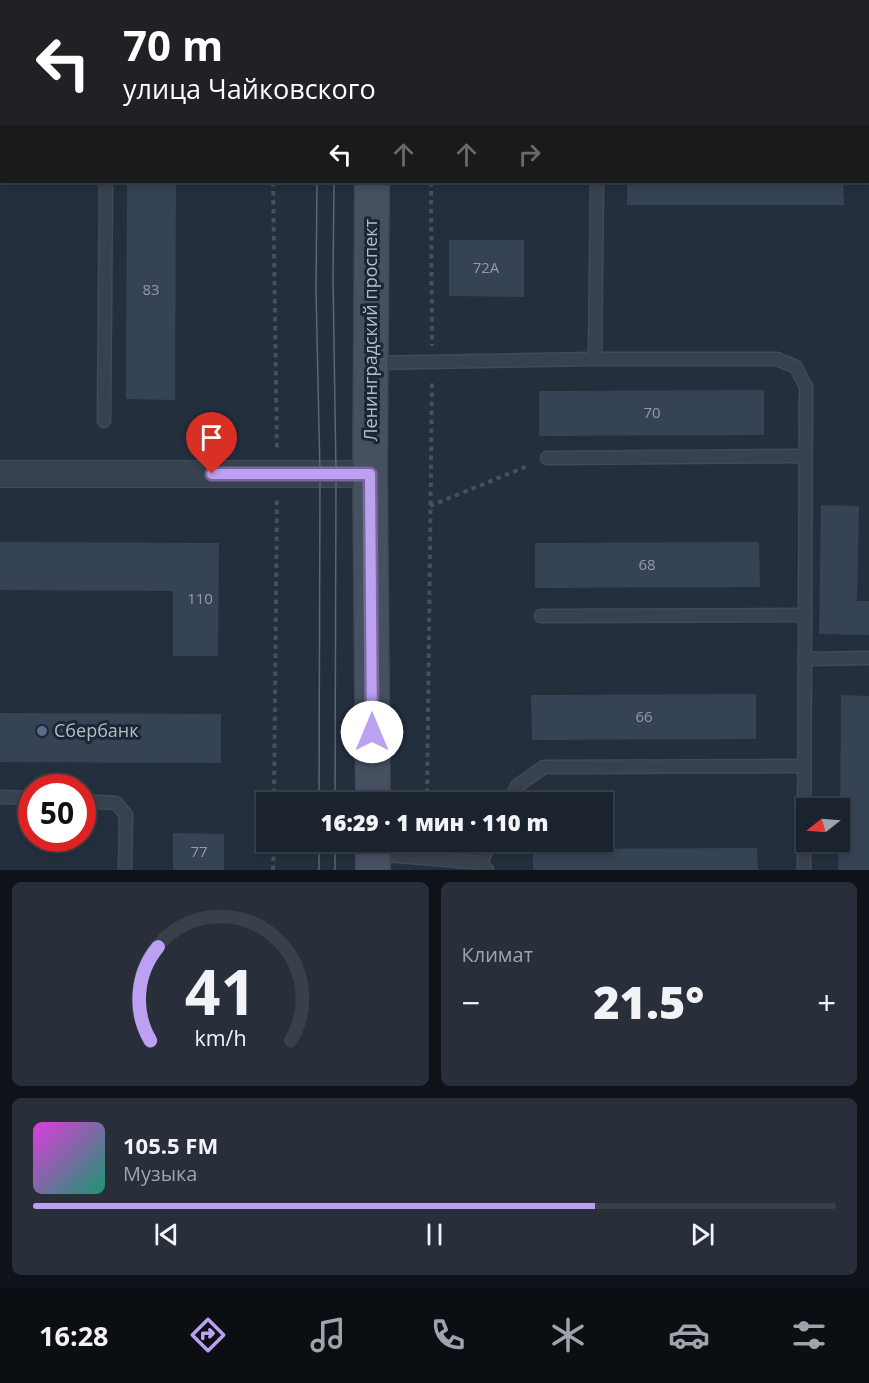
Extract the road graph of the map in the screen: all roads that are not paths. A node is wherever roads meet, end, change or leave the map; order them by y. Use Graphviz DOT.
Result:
graph roads {
  1 [pos="106,183"];
  2 [pos="372,183"];
  3 [pos="597,183"];
  4 [pos="595,359"];
  5 [pos="370,363"];
  6 [pos="104,421"];
  7 [pos="806,456"];
  8 [pos="548,458"];
  9 [pos="0,474"];
  10 [pos="370,474"];
  11 [pos="804,615"];
  12 [pos="541,616"];
  13 [pos="869,658"];
  14 [pos="804,659"];
  15 [pos="803,766"];
  16 [pos="373,792"];
  17 [pos="514,792"];
  18 [pos="0,796"];
  19 [pos="18,797"];
  20 [pos="96,802"];
  21 [pos="488,852"];
  22 [pos="373,855"];
  23 [pos="484,867"];
  24 [pos="125,870"];
  25 [pos="804,870"];
  1 -- 6 [label="lane"];
  2 -- 5 [label="main road, Ленинградский проспект"];
  3 -- 4 [label="lane"];
  4 -- 5 [label="lane"];
  4 -- 7 [label="lane"];
  5 -- 10 [label="main road, Ленинградский проспект"];
  7 -- 8 [label="lane"];
  7 -- 11 [label="lane"];
  9 -- 10 [label="street"];
  10 -- 16 [label="main road, Ленинградский проспект"];
  11 -- 12 [label="lane"];
  11 -- 14 [label="lane"];
  13 -- 14 [label="lane"];
  14 -- 15 [label="lane"];
  15 -- 17 [label="lane"];
  15 -- 25 [label="lane"];
  18 -- 19 [label="lane"];
  20 -- 24 [label="lane"];
  21 -- 23 [label="lane"];
  22 -- 23 [label="lane"];
}
